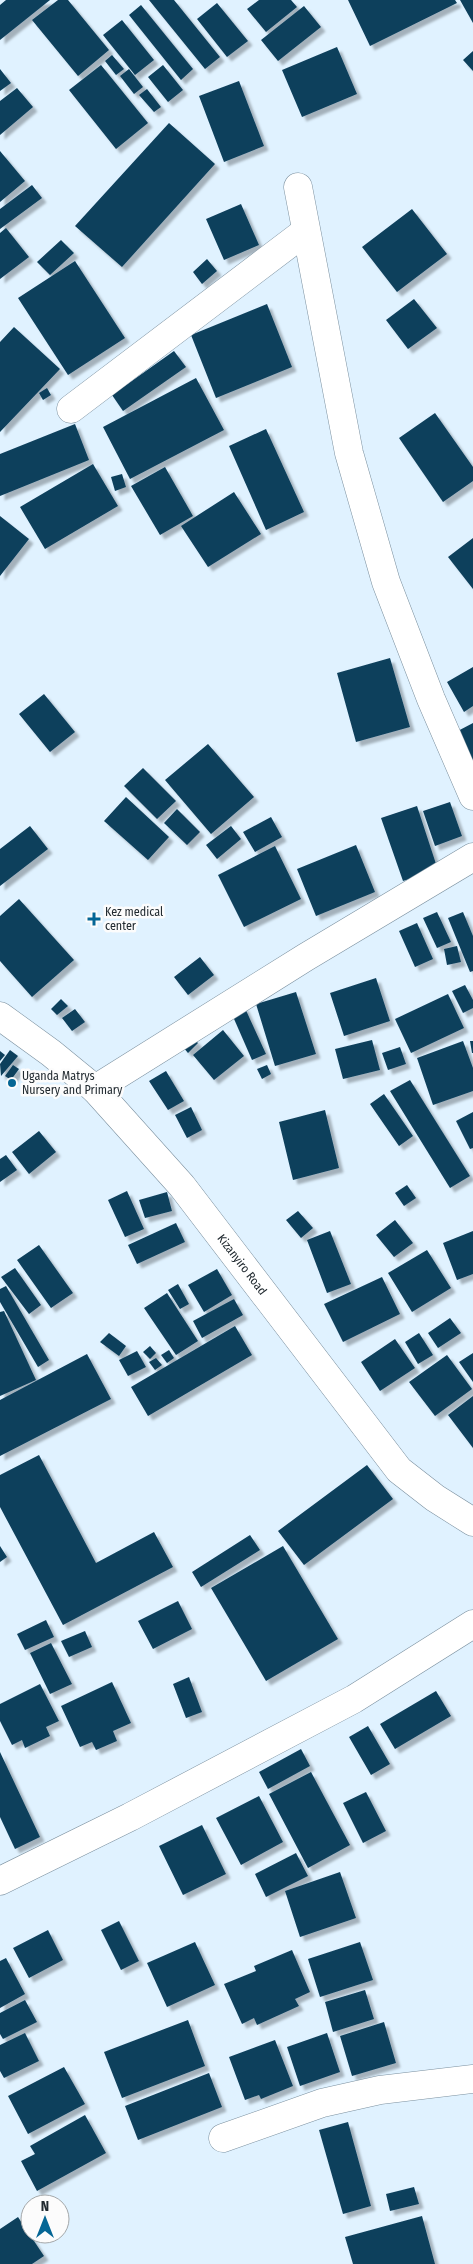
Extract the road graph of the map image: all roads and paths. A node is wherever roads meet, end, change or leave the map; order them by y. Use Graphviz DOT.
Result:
graph roads {
  1 [pos="298,187"];
  2 [pos="306,231"];
  3 [pos="71,409"];
  4 [pos="473,796"];
  5 [pos="473,857"];
  6 [pos="0,1016"];
  7 [pos="96,1089"];
  8 [pos="473,1522"];
  9 [pos="473,1624"];
  10 [pos="0,1881"];
  11 [pos="473,2079"];
  12 [pos="223,2138"];
  1 -- 2 [label="street"];
  2 -- 3 [label="street"];
  2 -- 4 [label="street"];
  5 -- 7 [label="street"];
  6 -- 7 [label="street, Kizanyiro Road"];
  7 -- 8 [label="street, Kizanyiro Road"];
  9 -- 10 [label="street"];
  11 -- 12 [label="street"];
}
